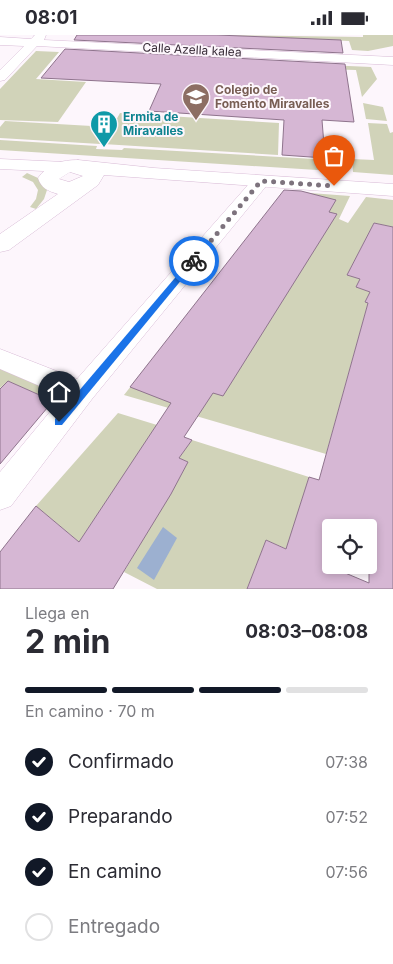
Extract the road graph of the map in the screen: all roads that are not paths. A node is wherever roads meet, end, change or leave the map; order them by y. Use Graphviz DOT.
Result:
graph roads {
  1 [pos="166,35"];
  2 [pos="38,39"];
  3 [pos="0,41"];
  4 [pos="160,48"];
  5 [pos="390,59"];
  6 [pos="0,77"];
  7 [pos="3,164"];
  8 [pos="71,177"];
  9 [pos="261,181"];
  10 [pos="392,190"];
  11 [pos="35,219"];
  12 [pos="0,245"];
  13 [pos="0,358"];
  14 [pos="82,392"];
  15 [pos="0,495"];
  1 -- 4 [label="street"];
  2 -- 3 [label="street, Calle Azella kalea"];
  2 -- 4 [label="street, Calle Azella kalea"];
  2 -- 6 [label="street"];
  4 -- 5 [label="street, Calle Azella kalea"];
  7 -- 8 [label="street"];
  8 -- 9 [label="street"];
  8 -- 11 [label="street"];
  8 -- 11 [label="street"];
  9 -- 10 [label="street"];
  9 -- 14 [label="street"];
  11 -- 12 [label="street"];
  13 -- 14 [label="street"];
  14 -- 15 [label="street"];
}
